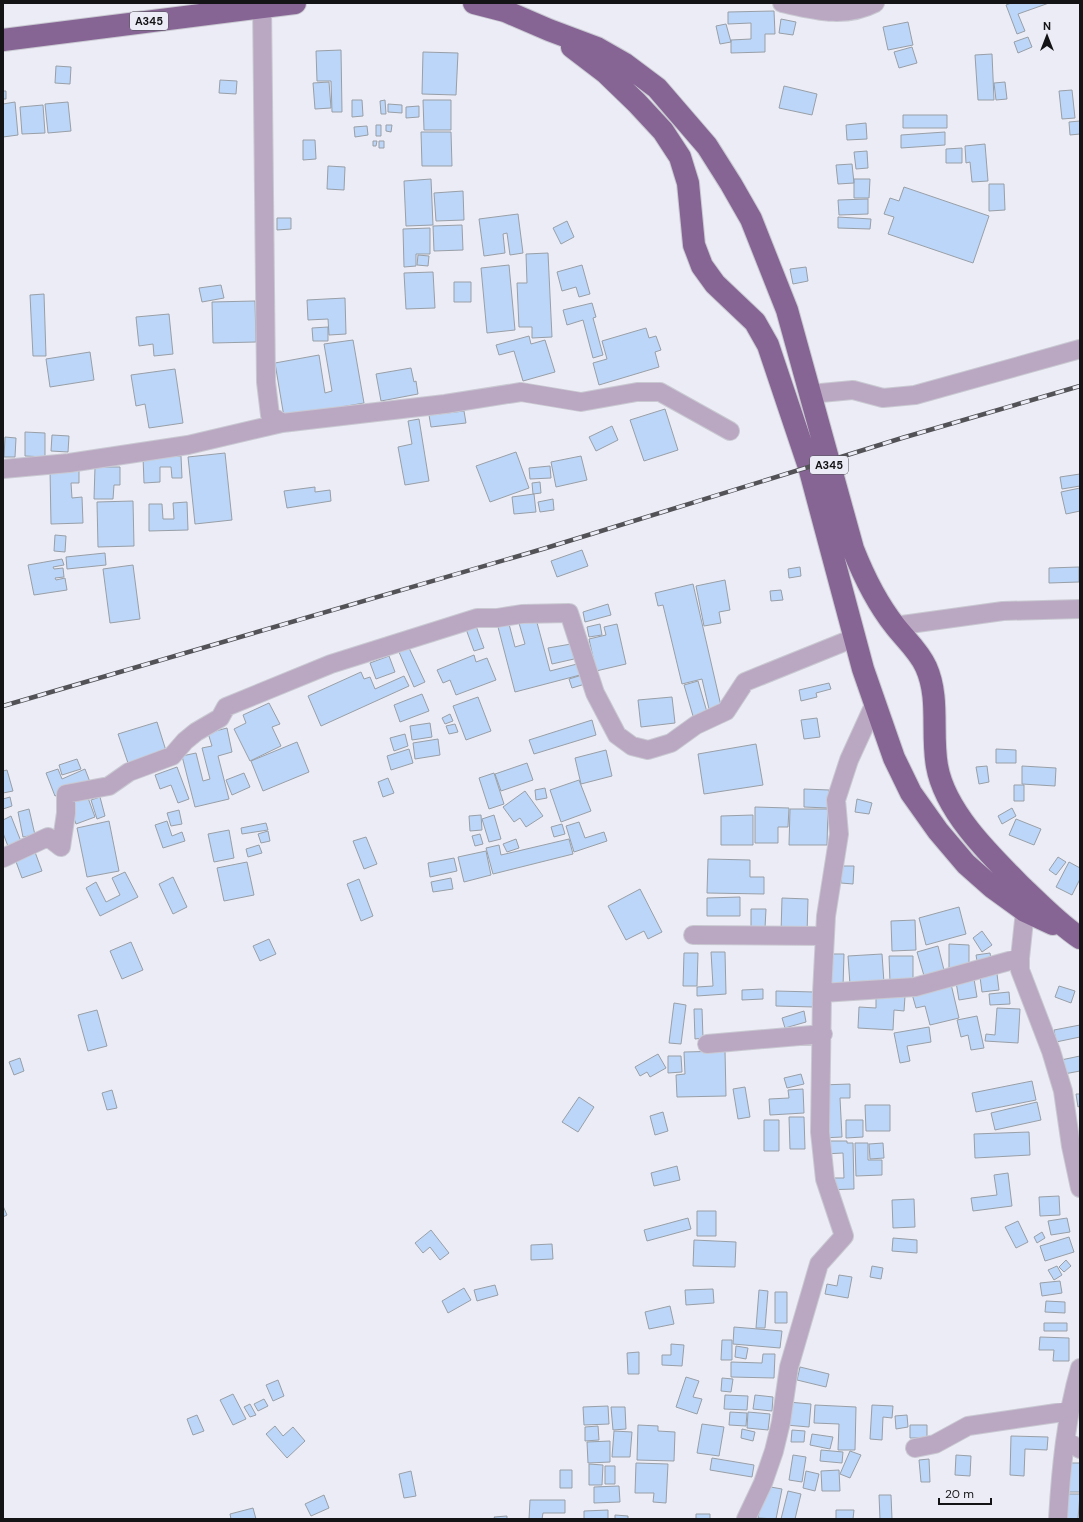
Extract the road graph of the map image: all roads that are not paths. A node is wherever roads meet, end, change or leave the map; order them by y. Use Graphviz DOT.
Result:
graph roads {
  1 [pos="295,3"];
  2 [pos="474,3"];
  3 [pos="782,3"];
  4 [pos="874,3"];
  5 [pos="262,5"];
  6 [pos="549,30"];
  7 [pos="3,40"];
  8 [pos="1080,349"];
  9 [pos="810,394"];
  10 [pos="282,423"];
  11 [pos="730,431"];
  12 [pos="3,469"];
  13 [pos="1080,609"];
  14 [pos="895,626"];
  15 [pos="854,638"];
  16 [pos="875,703"];
  17 [pos="3,858"];
  18 [pos="1025,911"];
  19 [pos="693,935"];
  20 [pos="1075,935"];
  21 [pos="825,936"];
  22 [pos="1020,958"];
  23 [pos="822,993"];
  24 [pos="823,1034"];
  25 [pos="707,1044"];
  26 [pos="1080,1188"];
  27 [pos="1080,1368"];
  28 [pos="1070,1411"];
  29 [pos="1073,1445"];
  30 [pos="916,1448"];
  31 [pos="746,1519"];
  32 [pos="1058,1519"];
  1 -- 5 [label="highway, A345"];
  2 -- 6 [label="highway, A345"];
  3 -- 4 [label="street"];
  5 -- 7 [label="highway, A345"];
  5 -- 10 [label="street"];
  6 -- 9 [label="highway, A345"];
  6 -- 15 [label="highway, A345"];
  8 -- 9 [label="street"];
  9 -- 14 [label="highway, A345"];
  10 -- 11 [label="street"];
  10 -- 12 [label="street"];
  13 -- 14 [label="street"];
  14 -- 20 [label="highway, A345"];
  15 -- 16 [label="highway, A345"];
  15 -- 17 [label="street"];
  16 -- 18 [label="highway, A345"];
  16 -- 21 [label="street"];
  18 -- 20 [label="highway, A345"];
  18 -- 22 [label="street"];
  19 -- 21 [label="street"];
  21 -- 23 [label="street"];
  22 -- 23 [label="street"];
  22 -- 26 [label="street"];
  23 -- 24 [label="street"];
  24 -- 25 [label="street"];
  24 -- 31 [label="street"];
  27 -- 28 [label="street"];
  28 -- 29 [label="street"];
  28 -- 30 [label="street"];
  29 -- 32 [label="street"];
}
